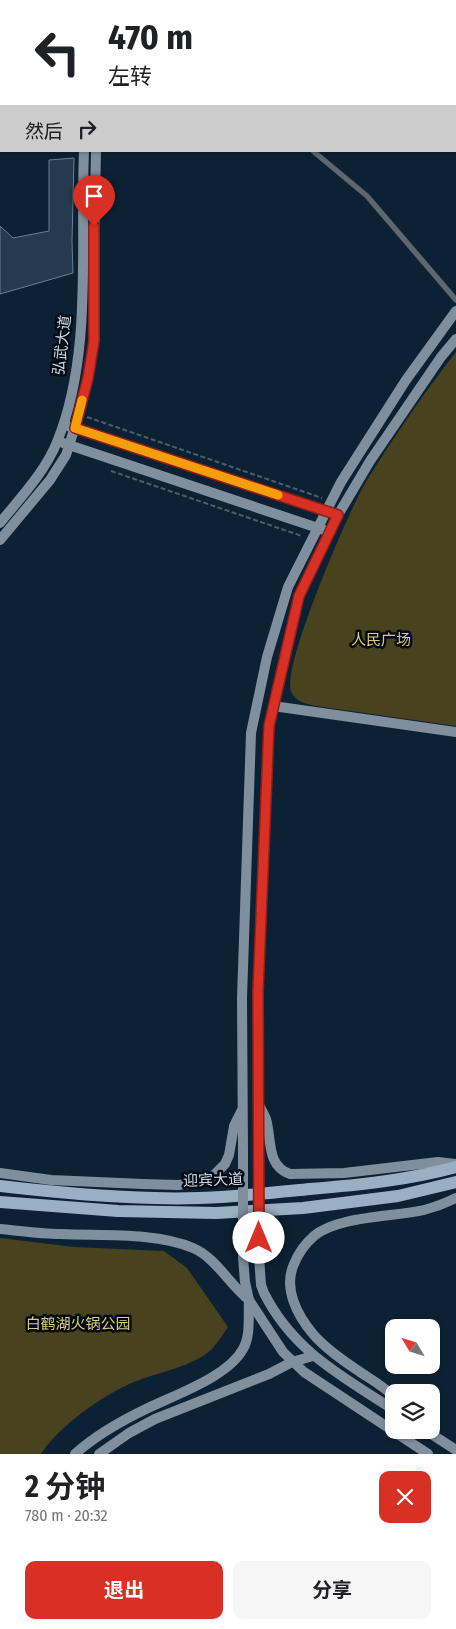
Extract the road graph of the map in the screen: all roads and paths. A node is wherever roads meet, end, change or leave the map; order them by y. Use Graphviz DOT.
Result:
graph roads {
  1 [pos="84,152"];
  2 [pos="96,152"];
  3 [pos="314,152"];
  4 [pos="456,300"];
  5 [pos="456,311"];
  6 [pos="456,339"];
  7 [pos="79,414"];
  8 [pos="63,424"];
  9 [pos="75,428"];
  10 [pos="58,441"];
  11 [pos="70,445"];
  12 [pos="111,471"];
  13 [pos="331,501"];
  14 [pos="326,511"];
  15 [pos="338,515"];
  16 [pos="0,522"];
  17 [pos="318,528"];
  18 [pos="330,532"];
  19 [pos="0,540"];
  20 [pos="312,540"];
  21 [pos="273,706"];
  22 [pos="456,732"];
  23 [pos="258,1102"];
  24 [pos="243,1109"];
  25 [pos="456,1166"];
  26 [pos="0,1173"];
  27 [pos="456,1182"];
  28 [pos="0,1186"];
  29 [pos="456,1198"];
  30 [pos="0,1202"];
  31 [pos="0,1229"];
  32 [pos="249,1300"];
  33 [pos="314,1356"];
  34 [pos="292,1362"];
  35 [pos="385,1390"];
  36 [pos="385,1404"];
  37 [pos="439,1439"];
  38 [pos="456,1450"];
  39 [pos="75,1454"];
  40 [pos="99,1454"];
  41 [pos="428,1454"];
  1 -- 8 [label="main road, 弘武大道"];
  2 -- 7 [label="main road, 弘武大道"];
  3 -- 4 [label="lane"];
  5 -- 13 [label="main road"];
  6 -- 15 [label="main road"];
  7 -- 9 [label="main road, 弘武大道"];
  7 -- 13 [label="path"];
  8 -- 9 [label="main road"];
  8 -- 10 [label="main road, 弘武大道"];
  9 -- 11 [label="main road, 弘武大道"];
  9 -- 14 [label="main road"];
  10 -- 11 [label="main road"];
  10 -- 16 [label="main road, 弘武大道"];
  11 -- 17 [label="main road"];
  11 -- 19 [label="main road, 弘武大道"];
  12 -- 20 [label="path"];
  13 -- 14 [label="main road"];
  14 -- 15 [label="main road"];
  14 -- 17 [label="main road"];
  15 -- 18 [label="main road"];
  17 -- 18 [label="main road"];
  17 -- 20 [label="main road"];
  18 -- 21 [label="main road"];
  20 -- 24 [label="main road"];
  21 -- 22 [label="main road"];
  21 -- 23 [label="main road"];
  23 -- 25 [label="main road"];
  23 -- 33 [label="main road, bridge"];
  24 -- 26 [label="main road"];
  24 -- 32 [label="main road, bridge"];
  25 -- 28 [label="main road, 迎宾大道"];
  27 -- 30 [label="main road, 迎宾大道"];
  29 -- 35 [label="main road"];
  31 -- 32 [label="main road"];
  32 -- 34 [label="main road"];
  32 -- 39 [label="main road"];
  33 -- 34 [label="main road"];
  33 -- 36 [label="main road"];
  34 -- 40 [label="main road"];
  34 -- 41 [label="main road"];
  37 -- 38 [label="main road"];
}
